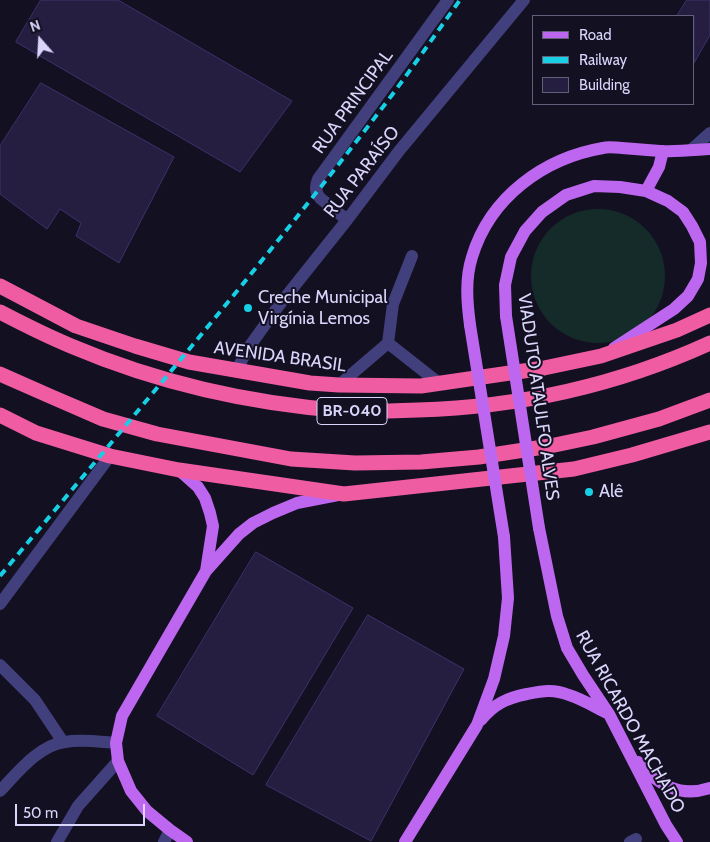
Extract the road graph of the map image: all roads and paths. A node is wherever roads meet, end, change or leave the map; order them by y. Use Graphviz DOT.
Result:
graph roads {
  1 [pos="448,0"];
  2 [pos="524,0"];
  3 [pos="710,133"];
  4 [pos="710,149"];
  5 [pos="691,150"];
  6 [pos="663,151"];
  7 [pos="646,191"];
  8 [pos="347,220"];
  9 [pos="412,256"];
  10 [pos="0,286"];
  11 [pos="0,312"];
  12 [pos="710,315"];
  13 [pos="388,343"];
  14 [pos="710,343"];
  15 [pos="601,356"];
  16 [pos="236,371"];
  17 [pos="0,374"];
  18 [pos="440,384"];
  19 [pos="339,385"];
  20 [pos="710,400"];
  21 [pos="710,409"];
  22 [pos="0,415"];
  23 [pos="710,432"];
  24 [pos="594,437"];
  25 [pos="110,456"];
  26 [pos="178,470"];
  27 [pos="344,494"];
  28 [pos="539,528"];
  29 [pos="206,572"];
  30 [pos="0,604"];
  31 [pos="0,665"];
  32 [pos="609,714"];
  33 [pos="478,725"];
  34 [pos="63,742"];
  35 [pos="116,743"];
  36 [pos="629,752"];
  37 [pos="118,761"];
  38 [pos="710,788"];
  39 [pos="0,791"];
  40 [pos="170,830"];
  41 [pos="57,842"];
  42 [pos="164,842"];
  43 [pos="187,842"];
  44 [pos="405,842"];
  45 [pos="677,842"];
  1 -- 8 [label="street, RUA PRINCIPAL"];
  2 -- 8 [label="street, RUA PARAÍSO"];
  3 -- 5 [label="street"];
  4 -- 5 [label="main road"];
  5 -- 6 [label="main road"];
  6 -- 7 [label="main road"];
  6 -- 33 [label="main road, bridge"];
  7 -- 15 [label="main road, VIADUTO ATAULFO ALVES"];
  7 -- 28 [label="main road, VIADUTO ATAULFO ALVES, bridge"];
  8 -- 16 [label="street, RUA PARAÍSO"];
  9 -- 13 [label="street"];
  10 -- 16 [label="highway, AVENIDA BRASIL"];
  11 -- 14 [label="highway, BR-040"];
  12 -- 15 [label="highway, AVENIDA BRASIL"];
  13 -- 18 [label="street"];
  13 -- 19 [label="street"];
  15 -- 18 [label="highway, AVENIDA BRASIL"];
  16 -- 19 [label="highway, AVENIDA BRASIL"];
  17 -- 24 [label="highway"];
  18 -- 19 [label="highway, AVENIDA BRASIL"];
  20 -- 24 [label="highway"];
  21 -- 24 [label="highway"];
  22 -- 25 [label="highway"];
  23 -- 27 [label="highway"];
  25 -- 26 [label="highway"];
  25 -- 30 [label="street"];
  26 -- 27 [label="highway"];
  26 -- 29 [label="main road"];
  27 -- 29 [label="main road"];
  28 -- 32 [label="main road, RUA RICARDO MACHADO"];
  29 -- 35 [label="main road"];
  31 -- 34 [label="street"];
  32 -- 33 [label="main road"];
  32 -- 36 [label="main road, RUA RICARDO MACHADO"];
  33 -- 44 [label="main road"];
  34 -- 35 [label="street"];
  34 -- 39 [label="street"];
  35 -- 37 [label="main road"];
  36 -- 38 [label="main road"];
  36 -- 45 [label="main road, RUA RICARDO MACHADO"];
  37 -- 40 [label="main road"];
  37 -- 41 [label="street"];
  40 -- 42 [label="street"];
  40 -- 43 [label="main road"];
}
